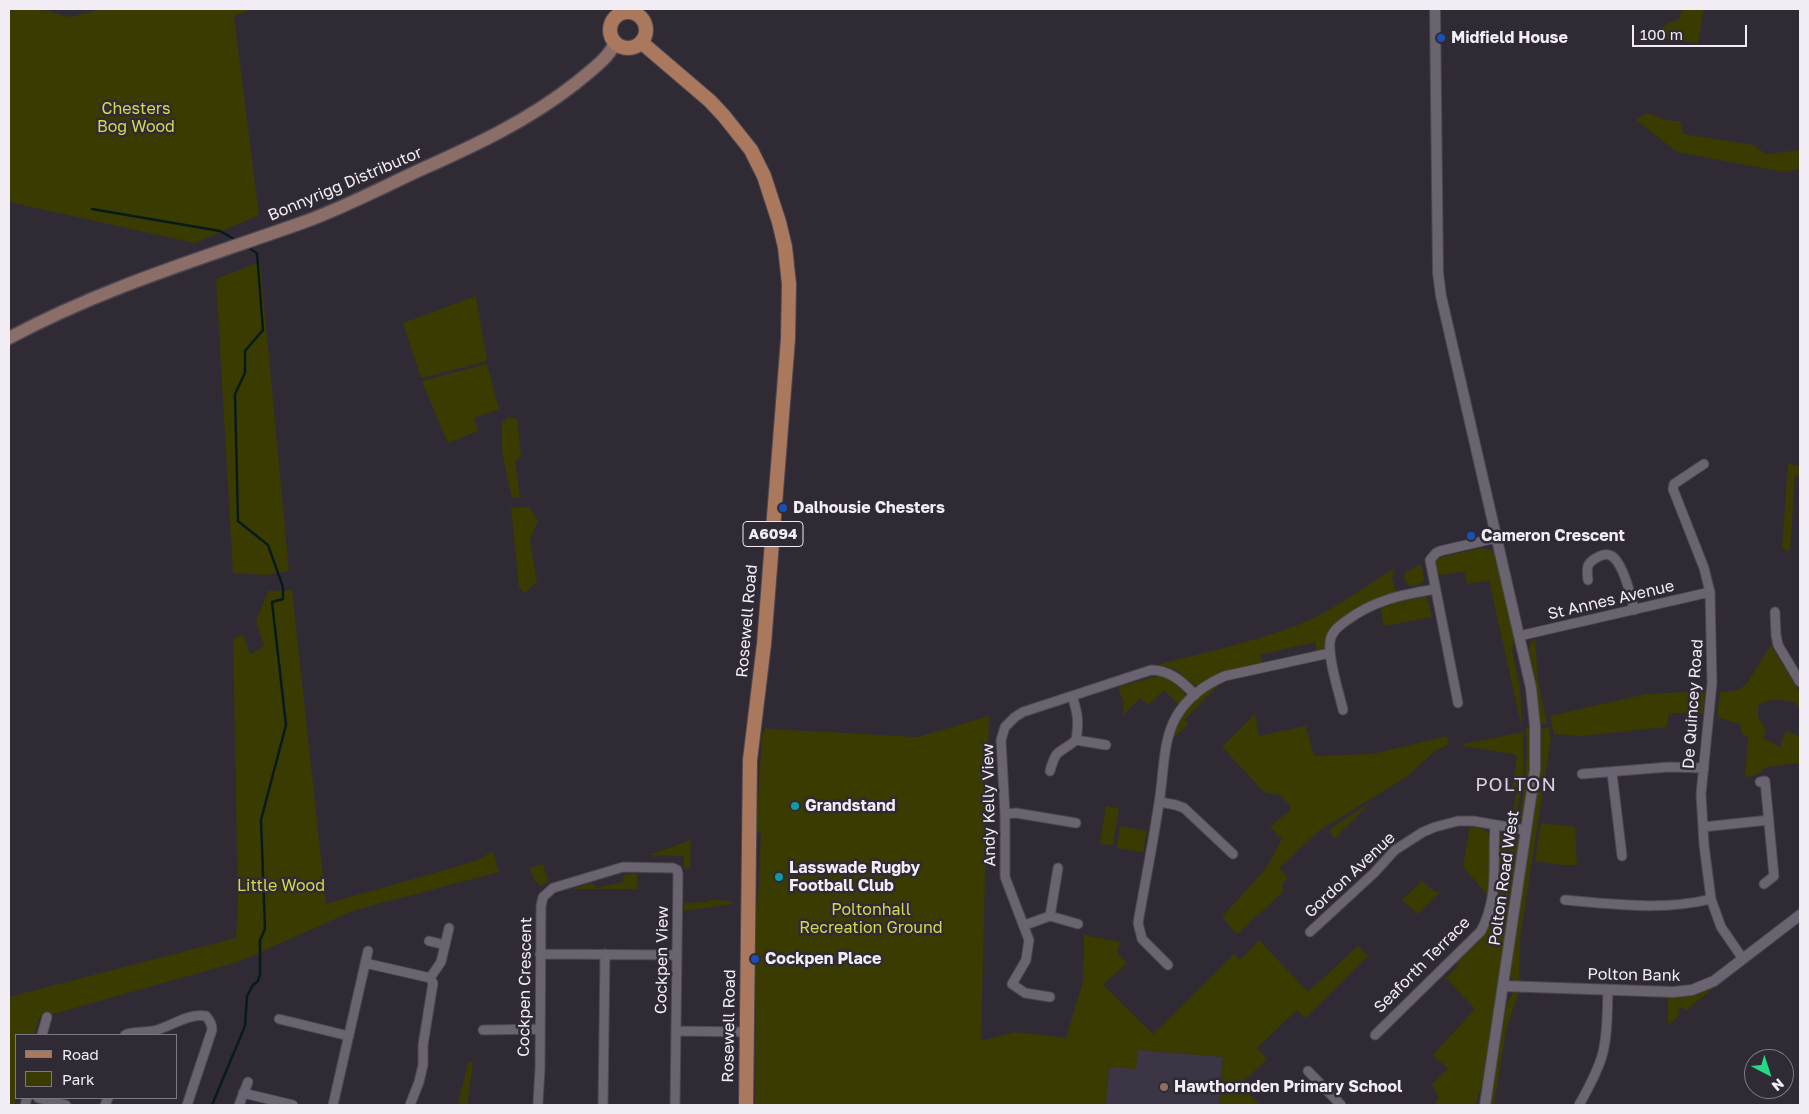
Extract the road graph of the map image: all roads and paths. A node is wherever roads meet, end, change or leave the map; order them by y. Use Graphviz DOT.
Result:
graph roads {
  1 [pos="1435,9"];
  2 [pos="644,13"];
  3 [pos="641,42"];
  4 [pos="616,43"];
  5 [pos="9,338"];
  6 [pos="1704,464"];
  7 [pos="1496,538"];
  8 [pos="1588,580"];
  9 [pos="1435,588"];
  10 [pos="1710,592"];
  11 [pos="1634,610"];
  12 [pos="1775,612"];
  13 [pos="1519,636"];
  14 [pos="1330,653"];
  15 [pos="1800,682"];
  16 [pos="1195,695"];
  17 [pos="1072,696"];
  18 [pos="1458,703"];
  19 [pos="1343,710"];
  20 [pos="1076,740"];
  21 [pos="1106,745"];
  22 [pos="1704,768"];
  23 [pos="1050,771"];
  24 [pos="1612,772"];
  25 [pos="1582,774"];
  26 [pos="1760,782"];
  27 [pos="1160,802"];
  28 [pos="1005,814"];
  29 [pos="1769,820"];
  30 [pos="1076,822"];
  31 [pos="1495,825"];
  32 [pos="1703,827"];
  33 [pos="1526,830"];
  34 [pos="1233,854"];
  35 [pos="1622,856"];
  36 [pos="623,867"];
  37 [pos="1058,868"];
  38 [pos="1764,884"];
  39 [pos="1711,899"];
  40 [pos="1566,900"];
  41 [pos="1800,915"];
  42 [pos="1050,916"];
  43 [pos="1078,924"];
  44 [pos="1024,925"];
  45 [pos="449,928"];
  46 [pos="1310,932"];
  47 [pos="429,941"];
  48 [pos="445,945"];
  49 [pos="368,951"];
  50 [pos="540,954"];
  51 [pos="605,954"];
  52 [pos="677,955"];
  53 [pos="1743,959"];
  54 [pos="365,963"];
  55 [pos="1168,965"];
  56 [pos="430,978"];
  57 [pos="1503,986"];
  58 [pos="1608,990"];
  59 [pos="1050,998"];
  60 [pos="47,1017"];
  61 [pos="279,1019"];
  62 [pos="539,1029"];
  63 [pos="483,1030"];
  64 [pos="676,1031"];
  65 [pos="746,1032"];
  66 [pos="42,1034"];
  67 [pos="132,1034"];
  68 [pos="1374,1035"];
  69 [pos="349,1036"];
  70 [pos="1308,1071"];
  71 [pos="248,1082"];
  72 [pos="243,1093"];
  73 [pos="42,1099"];
  74 [pos="538,1103"];
  75 [pos="282,1104"];
  76 [pos="66,1105"];
  77 [pos="187,1105"];
  78 [pos="239,1105"];
  79 [pos="293,1105"];
  80 [pos="333,1105"];
  81 [pos="410,1105"];
  82 [pos="603,1105"];
  83 [pos="675,1105"];
  84 [pos="746,1105"];
  85 [pos="1341,1105"];
  86 [pos="1485,1105"];
  87 [pos="1579,1105"];
  1 -- 7 [label="street, Polton Road West"];
  2 -- 3 [label="main road"];
  2 -- 4 [label="main road"];
  3 -- 4 [label="main road"];
  3 -- 65 [label="main road, Rosewell Road / A6094"];
  4 -- 5 [label="main road, Bonnyrigg Distributor"];
  6 -- 10 [label="street, De Quincey Road"];
  7 -- 9 [label="street"];
  7 -- 13 [label="street, Polton Road West"];
  8 -- 11 [label="street"];
  9 -- 14 [label="street"];
  9 -- 18 [label="street"];
  10 -- 11 [label="street, St Annes Avenue"];
  10 -- 22 [label="street, De Quincey Road"];
  11 -- 13 [label="street, St Annes Avenue"];
  12 -- 15 [label="street"];
  13 -- 33 [label="street, Polton Road West"];
  14 -- 16 [label="street"];
  14 -- 19 [label="street"];
  16 -- 17 [label="street, Andy Kelly View"];
  16 -- 27 [label="street"];
  17 -- 20 [label="street"];
  17 -- 28 [label="street, Andy Kelly View"];
  20 -- 21 [label="street"];
  20 -- 23 [label="street"];
  22 -- 24 [label="street"];
  22 -- 32 [label="street, De Quincey Road"];
  24 -- 25 [label="street"];
  24 -- 35 [label="street"];
  26 -- 29 [label="street"];
  27 -- 34 [label="street"];
  27 -- 55 [label="street"];
  28 -- 30 [label="street"];
  28 -- 44 [label="street, Andy Kelly View"];
  29 -- 32 [label="street"];
  29 -- 38 [label="street"];
  31 -- 33 [label="street, Gordon Avenue"];
  31 -- 46 [label="street, Gordon Avenue"];
  31 -- 68 [label="street, Seaforth Terrace"];
  32 -- 39 [label="street, De Quincey Road"];
  33 -- 57 [label="street, Polton Road West"];
  36 -- 50 [label="street, Cockpen Crescent"];
  36 -- 52 [label="street, Cockpen View"];
  37 -- 42 [label="street"];
  39 -- 40 [label="street"];
  39 -- 53 [label="street, De Quincey Road"];
  41 -- 53 [label="street, Polton Bank"];
  42 -- 43 [label="street"];
  42 -- 44 [label="street"];
  44 -- 59 [label="street, Andy Kelly View"];
  45 -- 48 [label="street"];
  47 -- 48 [label="street"];
  48 -- 56 [label="street"];
  49 -- 54 [label="street"];
  50 -- 51 [label="street"];
  50 -- 62 [label="street, Cockpen Crescent"];
  51 -- 52 [label="street"];
  51 -- 82 [label="street"];
  52 -- 64 [label="street, Cockpen View"];
  53 -- 58 [label="street, Polton Bank"];
  54 -- 56 [label="street"];
  54 -- 69 [label="street"];
  56 -- 81 [label="street"];
  57 -- 58 [label="street, Polton Bank"];
  57 -- 86 [label="street, Polton Road West"];
  58 -- 87 [label="street"];
  60 -- 66 [label="street"];
  61 -- 69 [label="street"];
  62 -- 63 [label="street"];
  62 -- 74 [label="street, Cockpen Crescent"];
  64 -- 65 [label="street"];
  64 -- 83 [label="street, Cockpen View"];
  65 -- 84 [label="main road, Rosewell Road / A6094"];
  67 -- 77 [label="street"];
  69 -- 80 [label="street"];
  70 -- 85 [label="street"];
  71 -- 72 [label="street"];
  72 -- 75 [label="street"];
  72 -- 78 [label="street"];
  73 -- 76 [label="street"];
  75 -- 79 [label="street"];
}
